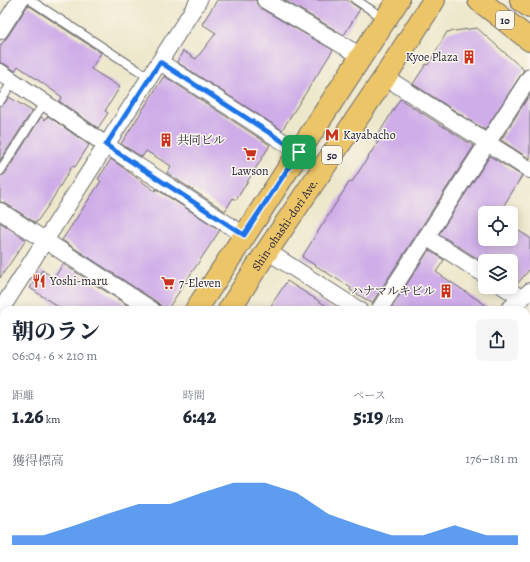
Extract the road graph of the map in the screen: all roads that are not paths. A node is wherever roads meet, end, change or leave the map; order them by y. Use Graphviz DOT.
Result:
graph roads {
  1 [pos="20,0"];
  2 [pos="30,0"];
  3 [pos="199,0"];
  4 [pos="265,0"];
  5 [pos="356,0"];
  6 [pos="398,0"];
  7 [pos="434,0"];
  8 [pos="479,0"];
  9 [pos="521,0"];
  10 [pos="530,7"];
  11 [pos="386,19"];
  12 [pos="0,31"];
  13 [pos="530,40"];
  14 [pos="362,56"];
  15 [pos="160,62"];
  16 [pos="7,76"];
  17 [pos="385,77"];
  18 [pos="530,77"];
  19 [pos="150,78"];
  20 [pos="0,101"];
  21 [pos="44,103"];
  22 [pos="487,143"];
  23 [pos="106,145"];
  24 [pos="299,152"];
  25 [pos="530,170"];
  26 [pos="0,171"];
  27 [pos="0,211"];
  28 [pos="244,235"];
  29 [pos="426,237"];
  30 [pos="45,240"];
  31 [pos="267,251"];
  32 [pos="478,270"];
  33 [pos="526,294"];
  34 [pos="3,306"];
  35 [pos="146,306"];
  36 [pos="199,306"];
  37 [pos="232,306"];
  38 [pos="353,306"];
  39 [pos="382,306"];
  40 [pos="512,306"];
  1 -- 12 [label="street"];
  2 -- 19 [label="lane"];
  3 -- 15 [label="street"];
  4 -- 14 [label="street"];
  5 -- 11 [label="lane"];
  6 -- 11 [label="main road, 50"];
  7 -- 17 [label="main road, Shin-ohashi-dori Ave. / 50"];
  8 -- 13 [label="main road, 10"];
  9 -- 10 [label="main road, 10"];
  11 -- 14 [label="main road, 50"];
  14 -- 24 [label="main road, 50"];
  15 -- 19 [label="street"];
  15 -- 24 [label="street"];
  16 -- 20 [label="lane"];
  16 -- 21 [label="street"];
  17 -- 22 [label="street"];
  17 -- 31 [label="main road, Shin-ohashi-dori Ave. / 50"];
  18 -- 22 [label="street"];
  19 -- 23 [label="street"];
  21 -- 23 [label="street"];
  21 -- 26 [label="lane"];
  22 -- 25 [label="street"];
  22 -- 29 [label="street"];
  23 -- 28 [label="street"];
  23 -- 30 [label="street"];
  24 -- 28 [label="main road, 50"];
  27 -- 30 [label="street"];
  28 -- 36 [label="main road, 50"];
  29 -- 32 [label="street"];
  29 -- 39 [label="street"];
  30 -- 34 [label="street"];
  30 -- 35 [label="street"];
  31 -- 37 [label="main road, Shin-ohashi-dori Ave. / 50"];
  31 -- 38 [label="street"];
  33 -- 40 [label="street"];
}
